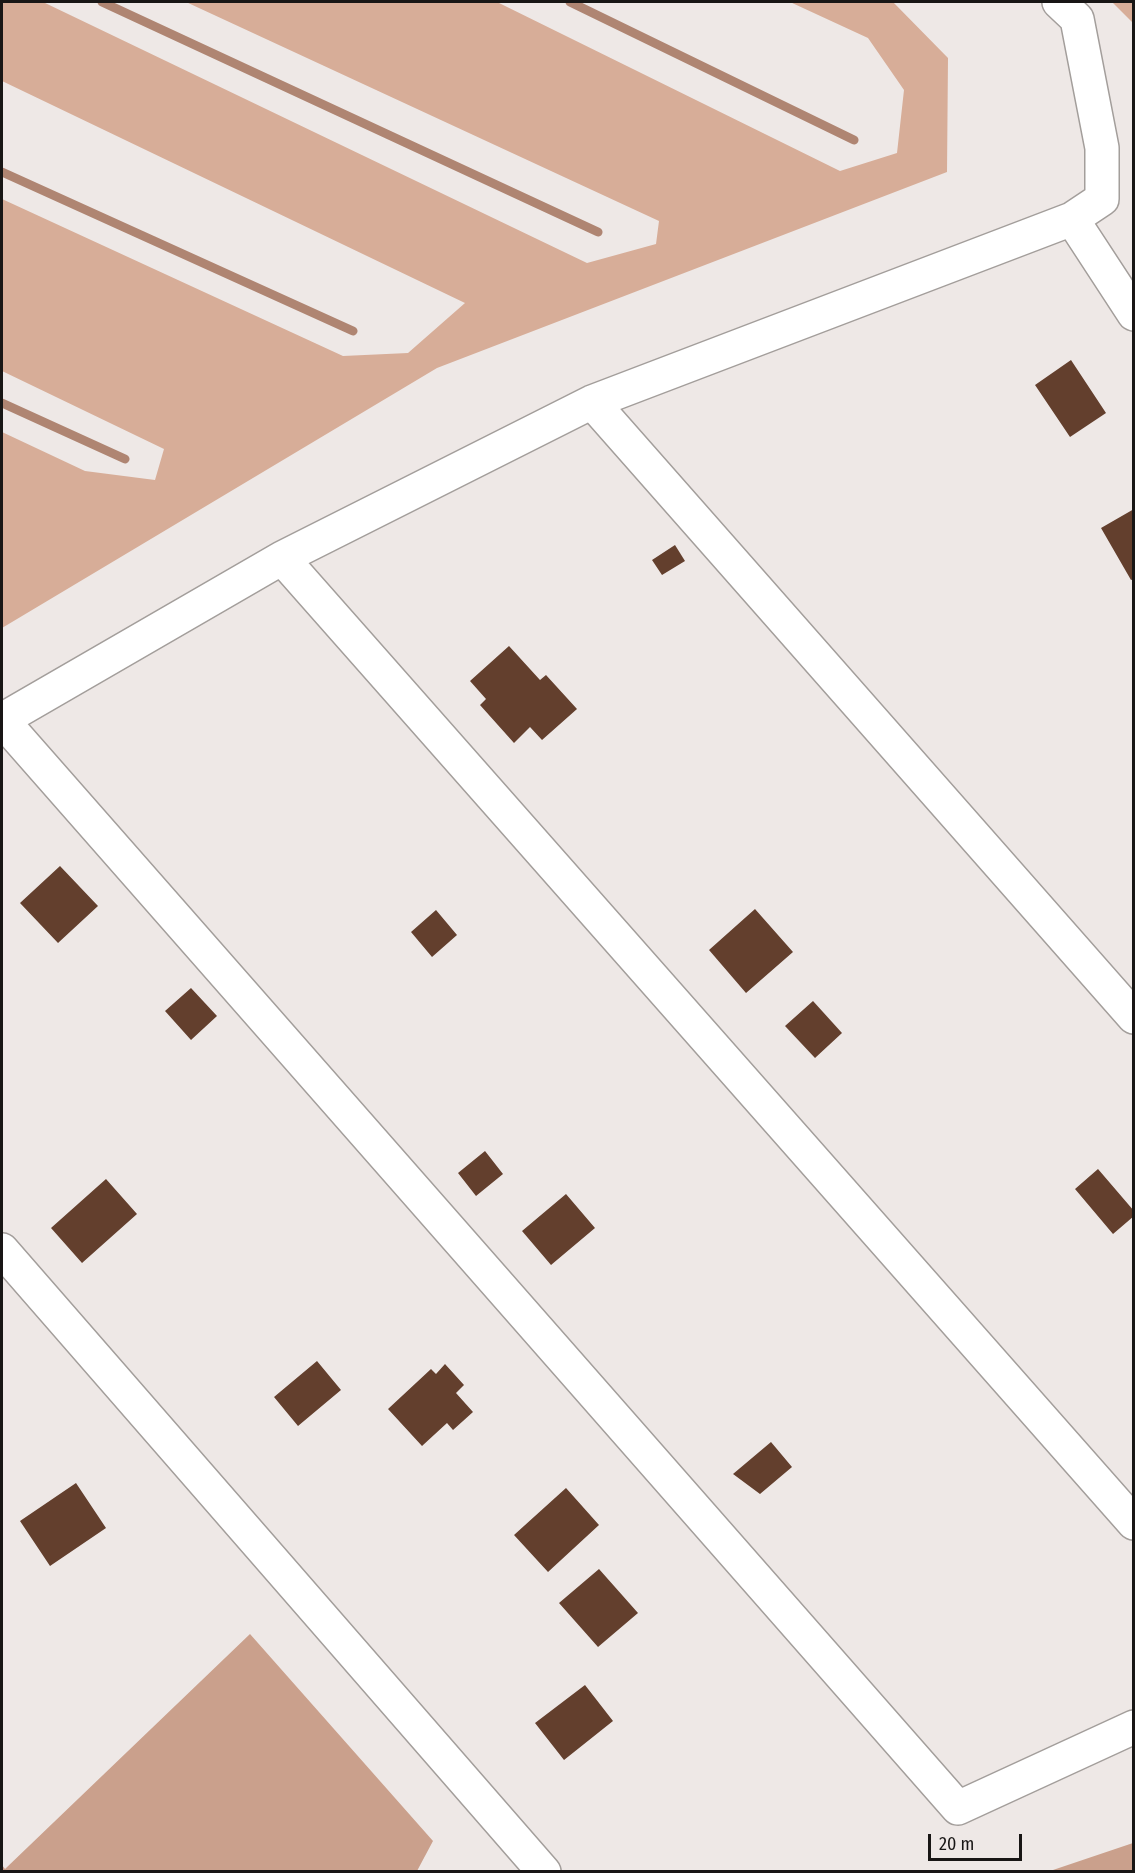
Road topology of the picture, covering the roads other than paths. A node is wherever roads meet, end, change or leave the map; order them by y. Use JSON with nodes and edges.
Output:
{"nodes":[{"id":1,"x":1059,"y":2,"type":"edge"},
{"id":2,"x":1072,"y":219,"type":"junction"},
{"id":3,"x":1134,"y":314,"type":"edge"},
{"id":4,"x":592,"y":402,"type":"junction"},
{"id":5,"x":282,"y":558,"type":"junction"},
{"id":6,"x":2,"y":720,"type":"edge"},
{"id":7,"x":1134,"y":1017,"type":"edge"},
{"id":8,"x":2,"y":1250,"type":"edge"},
{"id":9,"x":1134,"y":1523,"type":"edge"},
{"id":10,"x":1134,"y":1727,"type":"edge"},
{"id":11,"x":544,"y":1872,"type":"edge"}],
"edges":[{"from":1,"to":2,"type":"street"},
{"from":2,"to":3,"type":"street"},
{"from":2,"to":4,"type":"street"},
{"from":4,"to":5,"type":"street"},
{"from":4,"to":7,"type":"street"},
{"from":5,"to":6,"type":"street"},
{"from":5,"to":9,"type":"street"},
{"from":6,"to":10,"type":"street"},
{"from":8,"to":11,"type":"street"}]}
